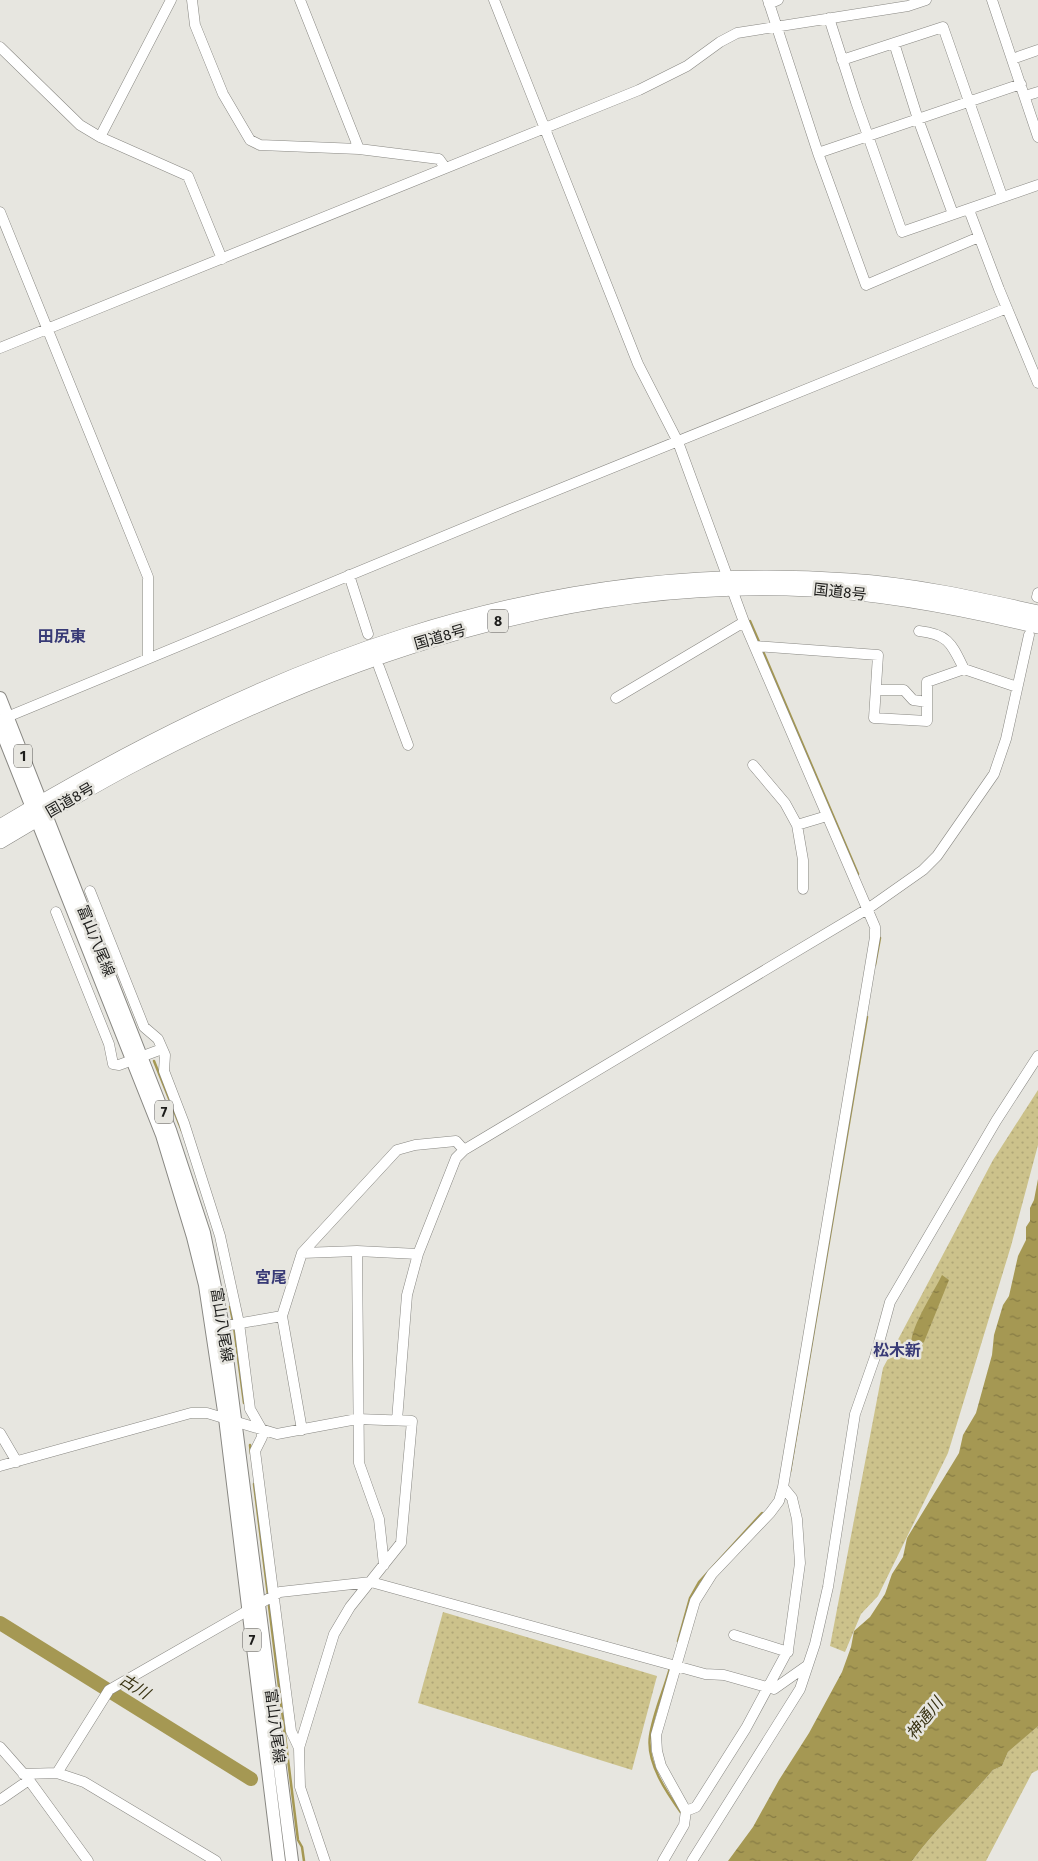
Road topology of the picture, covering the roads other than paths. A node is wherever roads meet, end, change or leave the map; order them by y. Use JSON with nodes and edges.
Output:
{"nodes":[{"id":1,"x":171,"y":0,"type":"edge"},
{"id":2,"x":192,"y":0,"type":"edge"},
{"id":3,"x":300,"y":0,"type":"edge"},
{"id":4,"x":494,"y":0,"type":"edge"},
{"id":5,"x":926,"y":0,"type":"edge"},
{"id":6,"x":992,"y":0,"type":"edge"},
{"id":7,"x":772,"y":1,"type":"edge"},
{"id":8,"x":884,"y":5,"type":"edge"},
{"id":9,"x":829,"y":18,"type":"junction"},
{"id":10,"x":776,"y":28,"type":"junction"},
{"id":11,"x":894,"y":43,"type":"junction"},
{"id":12,"x":0,"y":47,"type":"edge"},
{"id":13,"x":1038,"y":50,"type":"edge"},
{"id":14,"x":1012,"y":59,"type":"junction"},
{"id":15,"x":842,"y":60,"type":"junction"},
{"id":16,"x":1021,"y":84,"type":"junction"},
{"id":17,"x":1038,"y":92,"type":"edge"},
{"id":18,"x":1025,"y":96,"type":"junction"},
{"id":19,"x":970,"y":102,"type":"junction"},
{"id":20,"x":918,"y":119,"type":"junction"},
{"id":21,"x":544,"y":127,"type":"junction"},
{"id":22,"x":868,"y":136,"type":"junction"},
{"id":23,"x":100,"y":137,"type":"junction"},
{"id":24,"x":1038,"y":137,"type":"edge"},
{"id":25,"x":359,"y":149,"type":"junction"},
{"id":26,"x":818,"y":153,"type":"junction"},
{"id":27,"x":444,"y":166,"type":"junction"},
{"id":28,"x":1038,"y":185,"type":"edge"},
{"id":29,"x":1002,"y":196,"type":"junction"},
{"id":30,"x":969,"y":210,"type":"junction"},
{"id":31,"x":0,"y":212,"type":"edge"},
{"id":32,"x":953,"y":214,"type":"junction"},
{"id":33,"x":980,"y":237,"type":"junction"},
{"id":34,"x":222,"y":259,"type":"junction"},
{"id":35,"x":1007,"y":308,"type":"junction"},
{"id":36,"x":47,"y":329,"type":"junction"},
{"id":37,"x":0,"y":348,"type":"edge"},
{"id":38,"x":1038,"y":383,"type":"edge"},
{"id":39,"x":678,"y":442,"type":"junction"},
{"id":40,"x":349,"y":575,"type":"junction"},
{"id":41,"x":730,"y":584,"type":"junction"},
{"id":42,"x":1038,"y":601,"type":"edge"},
{"id":43,"x":744,"y":622,"type":"junction"},
{"id":44,"x":1033,"y":630,"type":"edge"},
{"id":45,"x":919,"y":631,"type":"dead end"},
{"id":46,"x":368,"y":634,"type":"dead end"},
{"id":47,"x":755,"y":646,"type":"junction"},
{"id":48,"x":148,"y":658,"type":"junction"},
{"id":49,"x":379,"y":667,"type":"dead end"},
{"id":50,"x":964,"y":669,"type":"junction"},
{"id":51,"x":1017,"y":687,"type":"junction"},
{"id":52,"x":876,"y":690,"type":"junction"},
{"id":53,"x":0,"y":698,"type":"edge"},
{"id":54,"x":616,"y":698,"type":"dead end"},
{"id":55,"x":927,"y":702,"type":"junction"},
{"id":56,"x":4,"y":718,"type":"edge"},
{"id":57,"x":0,"y":727,"type":"edge"},
{"id":58,"x":408,"y":745,"type":"dead end"},
{"id":59,"x":753,"y":765,"type":"dead end"},
{"id":60,"x":39,"y":811,"type":"junction"},
{"id":61,"x":827,"y":816,"type":"junction"},
{"id":62,"x":797,"y":825,"type":"junction"},
{"id":63,"x":0,"y":827,"type":"edge"},
{"id":64,"x":0,"y":841,"type":"edge"},
{"id":65,"x":803,"y":889,"type":"dead end"},
{"id":66,"x":90,"y":891,"type":"dead end"},
{"id":67,"x":869,"y":908,"type":"junction"},
{"id":68,"x":56,"y":912,"type":"dead end"},
{"id":69,"x":162,"y":1049,"type":"junction"},
{"id":70,"x":1038,"y":1056,"type":"edge"},
{"id":71,"x":137,"y":1058,"type":"junction"},
{"id":72,"x":464,"y":1150,"type":"junction"},
{"id":73,"x":357,"y":1252,"type":"junction"},
{"id":74,"x":302,"y":1253,"type":"junction"},
{"id":75,"x":418,"y":1254,"type":"junction"},
{"id":76,"x":282,"y":1316,"type":"junction"},
{"id":77,"x":239,"y":1323,"type":"junction"},
{"id":78,"x":217,"y":1327,"type":"junction"},
{"id":79,"x":357,"y":1419,"type":"junction"},
{"id":80,"x":397,"y":1420,"type":"junction"},
{"id":81,"x":231,"y":1421,"type":"junction"},
{"id":82,"x":262,"y":1430,"type":"junction"},
{"id":83,"x":302,"y":1430,"type":"junction"},
{"id":84,"x":0,"y":1433,"type":"edge"},
{"id":85,"x":16,"y":1462,"type":"junction"},
{"id":86,"x":0,"y":1466,"type":"edge"},
{"id":87,"x":783,"y":1487,"type":"junction"},
{"id":88,"x":384,"y":1565,"type":"junction"},
{"id":89,"x":371,"y":1582,"type":"junction"},
{"id":90,"x":274,"y":1596,"type":"junction"},
{"id":91,"x":254,"y":1606,"type":"junction"},
{"id":92,"x":734,"y":1635,"type":"dead end"},
{"id":93,"x":788,"y":1652,"type":"junction"},
{"id":94,"x":676,"y":1665,"type":"junction"},
{"id":95,"x":808,"y":1665,"type":"junction"},
{"id":96,"x":769,"y":1688,"type":"junction"},
{"id":97,"x":0,"y":1747,"type":"edge"},
{"id":98,"x":298,"y":1748,"type":"junction"},
{"id":99,"x":58,"y":1773,"type":"junction"},
{"id":100,"x":26,"y":1777,"type":"junction"},
{"id":101,"x":0,"y":1800,"type":"edge"},
{"id":102,"x":686,"y":1811,"type":"junction"},
{"id":103,"x":88,"y":1861,"type":"edge"},
{"id":104,"x":216,"y":1861,"type":"edge"},
{"id":105,"x":279,"y":1861,"type":"edge"},
{"id":106,"x":292,"y":1861,"type":"edge"},
{"id":107,"x":324,"y":1861,"type":"edge"},
{"id":108,"x":663,"y":1861,"type":"edge"},
{"id":109,"x":692,"y":1861,"type":"edge"}],
"edges":[{"from":1,"to":23,"type":"street"},
{"from":2,"to":25,"type":"street"},
{"from":3,"to":25,"type":"street"},
{"from":4,"to":21,"type":"street"},
{"from":5,"to":8,"type":"street"},
{"from":6,"to":14,"type":"street"},
{"from":7,"to":10,"type":"street"},
{"from":8,"to":9,"type":"street"},
{"from":9,"to":10,"type":"street"},
{"from":9,"to":15,"type":"street"},
{"from":10,"to":21,"type":"street"},
{"from":10,"to":26,"type":"street"},
{"from":11,"to":15,"type":"street"},
{"from":11,"to":19,"type":"street"},
{"from":11,"to":20,"type":"street"},
{"from":12,"to":23,"type":"street"},
{"from":13,"to":14,"type":"street"},
{"from":14,"to":16,"type":"street"},
{"from":15,"to":22,"type":"street"},
{"from":16,"to":18,"type":"street"},
{"from":16,"to":19,"type":"street"},
{"from":17,"to":18,"type":"street"},
{"from":18,"to":24,"type":"street"},
{"from":19,"to":20,"type":"street"},
{"from":19,"to":29,"type":"street"},
{"from":20,"to":22,"type":"street"},
{"from":20,"to":32,"type":"street"},
{"from":21,"to":27,"type":"street"},
{"from":21,"to":39,"type":"street"},
{"from":22,"to":26,"type":"street"},
{"from":22,"to":32,"type":"street"},
{"from":23,"to":34,"type":"street"},
{"from":25,"to":27,"type":"street"},
{"from":26,"to":33,"type":"street"},
{"from":27,"to":34,"type":"street"},
{"from":28,"to":29,"type":"street"},
{"from":29,"to":30,"type":"street"},
{"from":30,"to":32,"type":"street"},
{"from":30,"to":33,"type":"street"},
{"from":31,"to":36,"type":"street"},
{"from":33,"to":35,"type":"street"},
{"from":34,"to":36,"type":"street"},
{"from":35,"to":38,"type":"street"},
{"from":35,"to":39,"type":"street"},
{"from":36,"to":37,"type":"street"},
{"from":36,"to":48,"type":"street"},
{"from":39,"to":40,"type":"street"},
{"from":39,"to":41,"type":"street"},
{"from":40,"to":46,"type":"street"},
{"from":40,"to":48,"type":"street"},
{"from":41,"to":42,"type":"highway","name":"国道8号","number":"8"},
{"from":41,"to":43,"type":"street"},
{"from":41,"to":44,"type":"highway","name":"国道8号","number":"8"},
{"from":41,"to":60,"type":"highway","name":"国道8号","number":"8"},
{"from":43,"to":47,"type":"street"},
{"from":43,"to":54,"type":"street"},
{"from":44,"to":51,"type":"street"},
{"from":45,"to":50,"type":"street"},
{"from":47,"to":52,"type":"street"},
{"from":47,"to":61,"type":"street"},
{"from":48,"to":56,"type":"street"},
{"from":49,"to":58,"type":"street"},
{"from":50,"to":51,"type":"street"},
{"from":50,"to":55,"type":"street"},
{"from":51,"to":67,"type":"street"},
{"from":52,"to":55,"type":"street"},
{"from":52,"to":55,"type":"street"},
{"from":53,"to":56,"type":"main road","number":"1"},
{"from":56,"to":60,"type":"main road","number":"1"},
{"from":57,"to":60,"type":"main road","number":"1"},
{"from":59,"to":62,"type":"street"},
{"from":60,"to":63,"type":"highway","name":"国道8号","number":"8"},
{"from":60,"to":64,"type":"highway","name":"国道8号","number":"8"},
{"from":60,"to":71,"type":"main road","name":"富山八尾線","number":"7"},
{"from":61,"to":62,"type":"street"},
{"from":61,"to":67,"type":"street"},
{"from":62,"to":65,"type":"street"},
{"from":66,"to":69,"type":"street"},
{"from":67,"to":72,"type":"street"},
{"from":67,"to":87,"type":"street"},
{"from":68,"to":71,"type":"street"},
{"from":69,"to":71,"type":"street"},
{"from":69,"to":77,"type":"street"},
{"from":70,"to":95,"type":"street"},
{"from":71,"to":78,"type":"main road","name":"富山八尾線","number":"7"},
{"from":72,"to":74,"type":"street"},
{"from":72,"to":75,"type":"street"},
{"from":73,"to":74,"type":"street"},
{"from":73,"to":75,"type":"street"},
{"from":73,"to":79,"type":"street"},
{"from":74,"to":76,"type":"street"},
{"from":75,"to":80,"type":"street"},
{"from":76,"to":77,"type":"street"},
{"from":76,"to":83,"type":"street"},
{"from":77,"to":78,"type":"street"},
{"from":77,"to":82,"type":"street"},
{"from":78,"to":81,"type":"main road","name":"富山八尾線","number":"7"},
{"from":79,"to":80,"type":"street"},
{"from":79,"to":83,"type":"street"},
{"from":79,"to":88,"type":"street"},
{"from":80,"to":88,"type":"street"},
{"from":81,"to":82,"type":"street"},
{"from":81,"to":85,"type":"street"},
{"from":81,"to":91,"type":"main road","name":"富山八尾線","number":"7"},
{"from":82,"to":83,"type":"street"},
{"from":82,"to":90,"type":"street"},
{"from":84,"to":85,"type":"street"},
{"from":85,"to":86,"type":"street"},
{"from":87,"to":93,"type":"street"},
{"from":87,"to":94,"type":"street"},
{"from":88,"to":89,"type":"street"},
{"from":89,"to":90,"type":"street"},
{"from":89,"to":94,"type":"street"},
{"from":89,"to":98,"type":"street"},
{"from":90,"to":91,"type":"street"},
{"from":90,"to":98,"type":"street"},
{"from":91,"to":99,"type":"street"},
{"from":91,"to":105,"type":"main road","name":"富山八尾線","number":"7"},
{"from":91,"to":106,"type":"main road","name":"富山八尾線","number":"7"},
{"from":92,"to":93,"type":"street"},
{"from":93,"to":96,"type":"street"},
{"from":94,"to":96,"type":"street"},
{"from":94,"to":102,"type":"street"},
{"from":95,"to":96,"type":"street"},
{"from":95,"to":109,"type":"street"},
{"from":96,"to":102,"type":"street"},
{"from":97,"to":100,"type":"street"},
{"from":98,"to":107,"type":"street"},
{"from":99,"to":100,"type":"street"},
{"from":99,"to":104,"type":"street"},
{"from":100,"to":101,"type":"street"},
{"from":100,"to":103,"type":"street"},
{"from":102,"to":108,"type":"street"}]}
